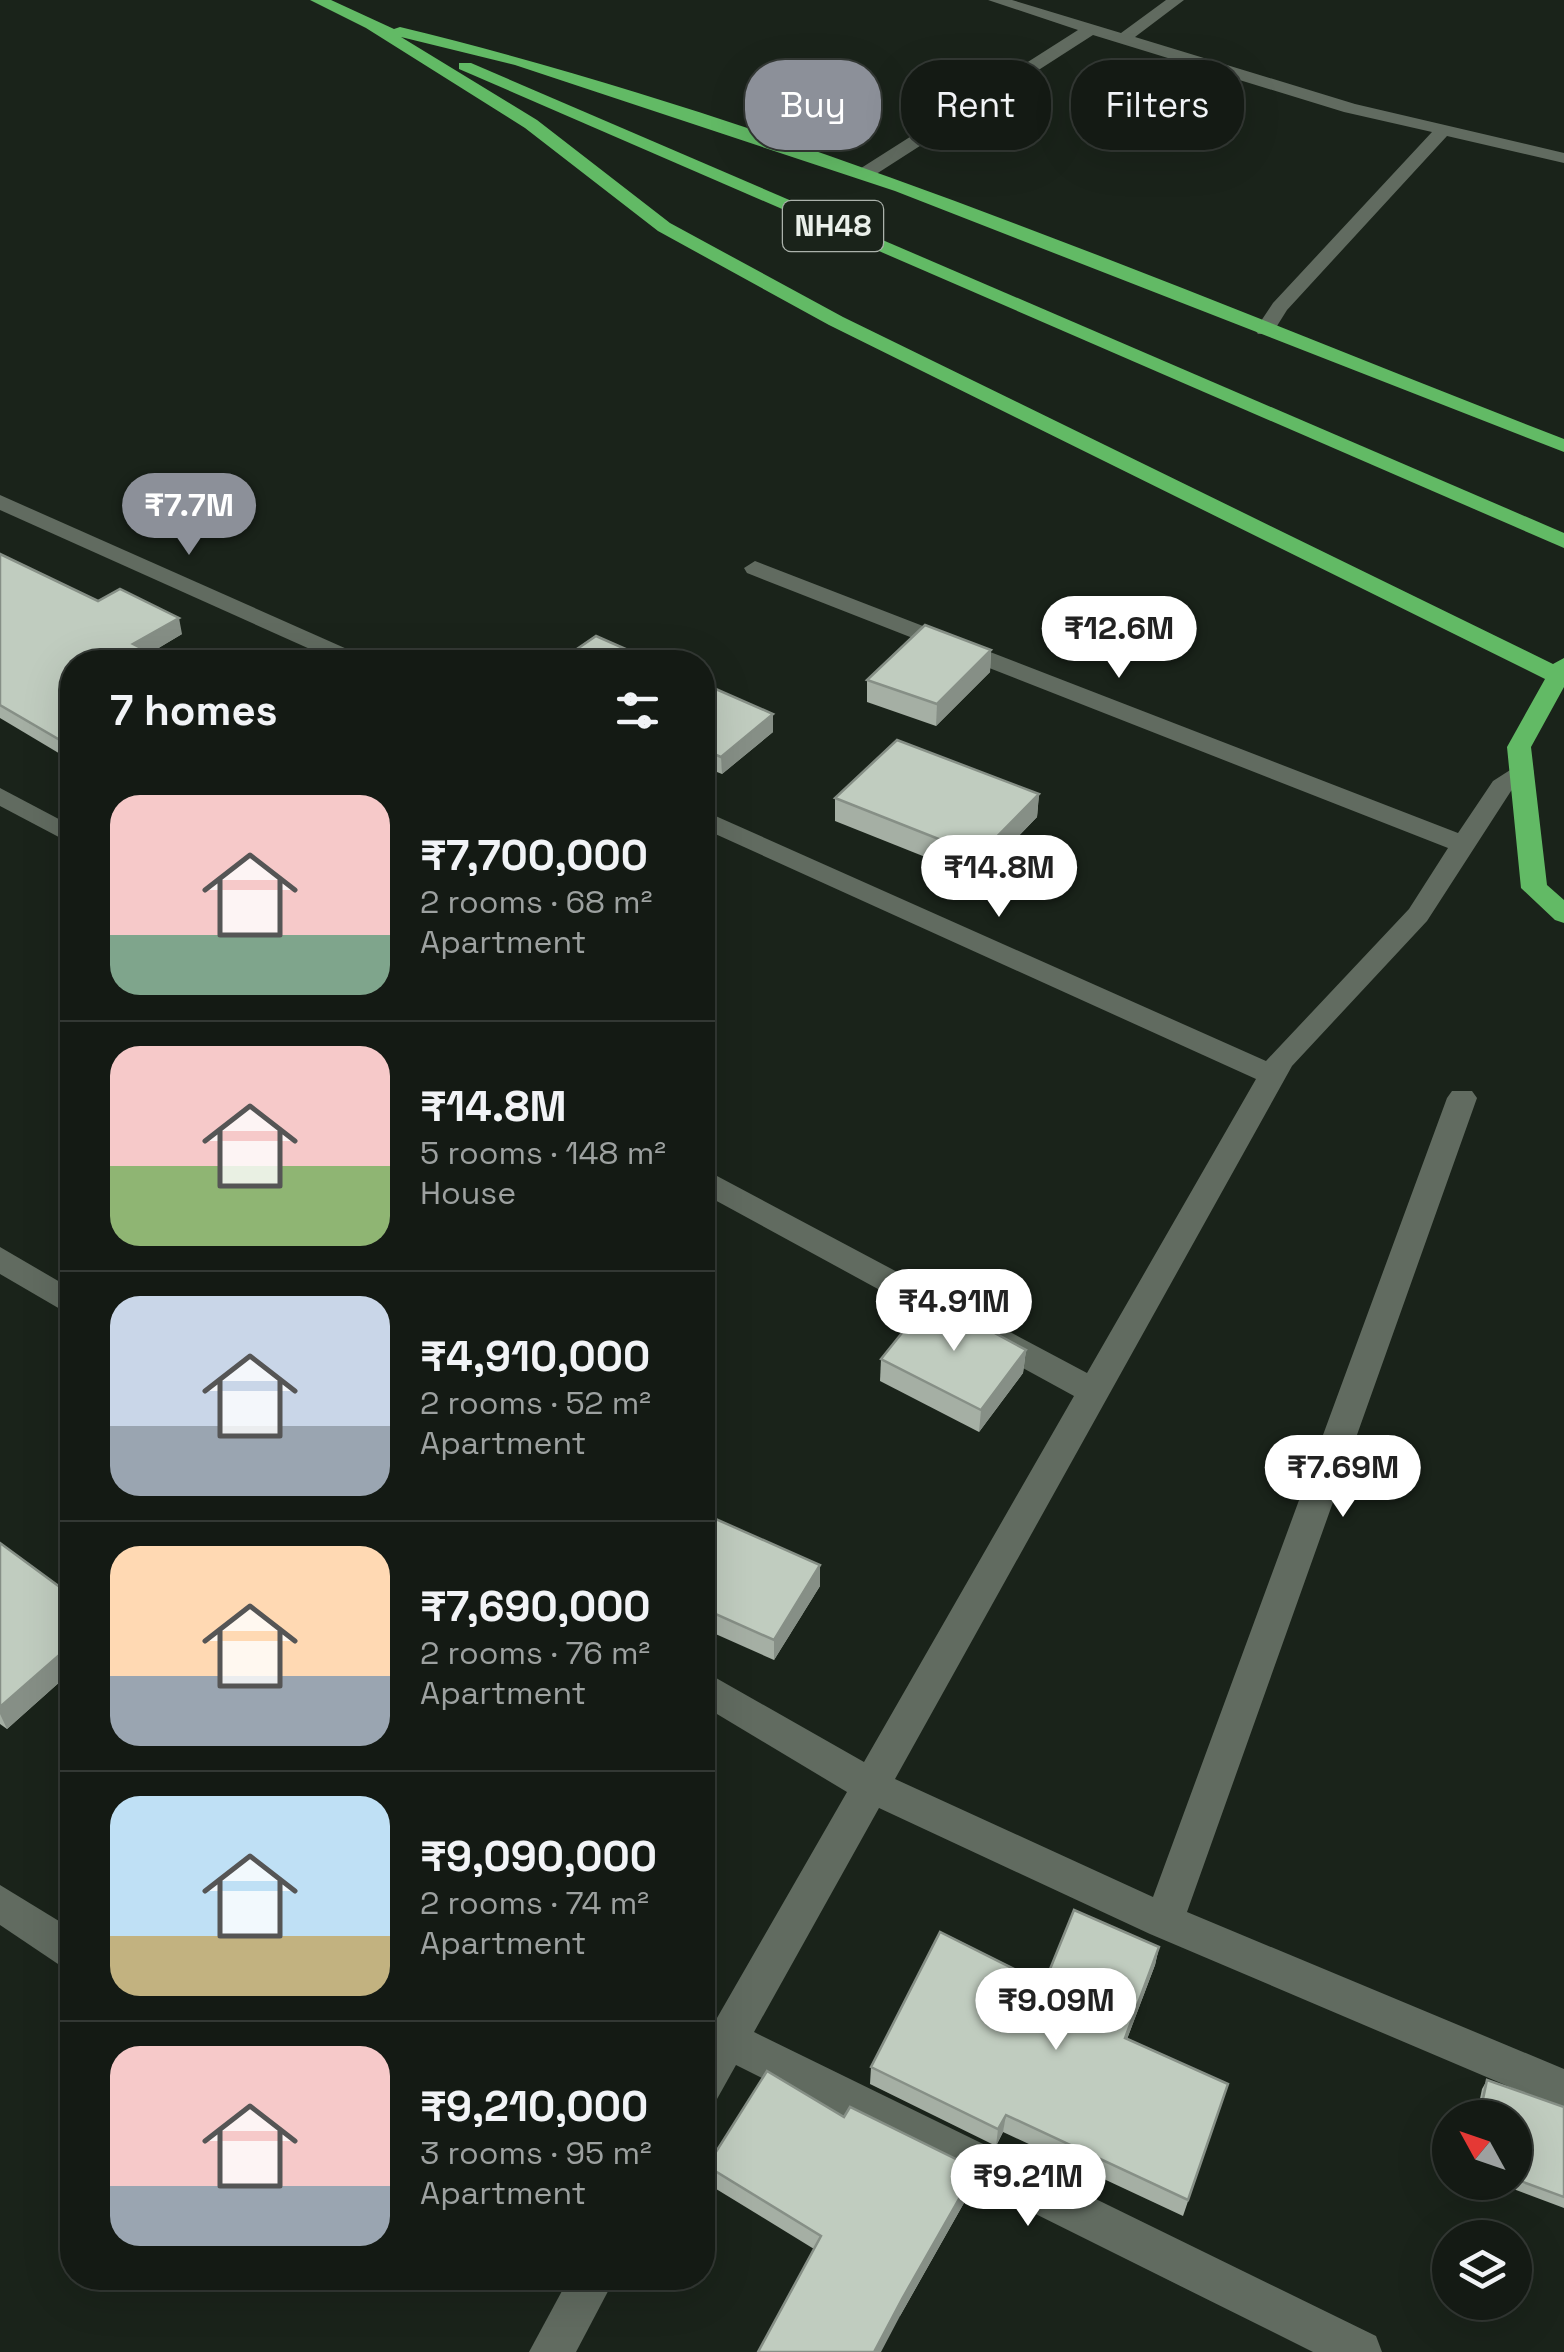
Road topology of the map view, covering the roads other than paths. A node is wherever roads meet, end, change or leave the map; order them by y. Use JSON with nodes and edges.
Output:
{"nodes":[{"id":1,"x":318,"y":0,"type":"edge"},
{"id":2,"x":996,"y":0,"type":"edge"},
{"id":3,"x":1176,"y":0,"type":"edge"},
{"id":4,"x":372,"y":26,"type":"junction"},
{"id":5,"x":1092,"y":29,"type":"junction"},
{"id":6,"x":1123,"y":39,"type":"junction"},
{"id":7,"x":1443,"y":130,"type":"junction"},
{"id":8,"x":1564,"y":158,"type":"edge"},
{"id":9,"x":864,"y":174,"type":"junction"},
{"id":10,"x":1265,"y":330,"type":"junction"},
{"id":11,"x":1564,"y":446,"type":"edge"},
{"id":12,"x":0,"y":502,"type":"edge"},
{"id":13,"x":1564,"y":541,"type":"edge"},
{"id":14,"x":754,"y":568,"type":"dead end"},
{"id":15,"x":330,"y":650,"type":"edge"},
{"id":16,"x":1562,"y":673,"type":"edge"},
{"id":17,"x":1521,"y":771,"type":"junction"},
{"id":18,"x":0,"y":796,"type":"edge"},
{"id":19,"x":715,"y":824,"type":"edge"},
{"id":20,"x":60,"y":829,"type":"edge"},
{"id":21,"x":1464,"y":844,"type":"junction"},
{"id":22,"x":1564,"y":914,"type":"edge"},
{"id":23,"x":1272,"y":1075,"type":"junction"},
{"id":24,"x":1462,"y":1098,"type":"dead end"},
{"id":25,"x":715,"y":1186,"type":"edge"},
{"id":26,"x":0,"y":1259,"type":"edge"},
{"id":27,"x":60,"y":1296,"type":"edge"},
{"id":28,"x":1093,"y":1392,"type":"junction"},
{"id":29,"x":715,"y":1694,"type":"edge"},
{"id":30,"x":871,"y":1786,"type":"junction"},
{"id":31,"x":0,"y":1903,"type":"edge"},
{"id":32,"x":1164,"y":1921,"type":"junction"},
{"id":33,"x":60,"y":1944,"type":"edge"},
{"id":34,"x":728,"y":2040,"type":"junction"},
{"id":35,"x":715,"y":2062,"type":"edge"},
{"id":36,"x":1564,"y":2090,"type":"edge"},
{"id":37,"x":576,"y":2290,"type":"edge"},
{"id":38,"x":551,"y":2352,"type":"edge"},
{"id":39,"x":1360,"y":2352,"type":"edge"}],
"edges":[{"from":1,"to":4,"type":"highway","number":"NH48"},
{"from":2,"to":5,"type":"street"},
{"from":3,"to":6,"type":"street"},
{"from":4,"to":9,"type":"highway"},
{"from":4,"to":13,"type":"highway","number":"NH48"},
{"from":4,"to":16,"type":"highway"},
{"from":5,"to":6,"type":"street"},
{"from":5,"to":9,"type":"street"},
{"from":6,"to":7,"type":"street"},
{"from":7,"to":8,"type":"street"},
{"from":7,"to":10,"type":"street"},
{"from":9,"to":10,"type":"highway"},
{"from":10,"to":11,"type":"highway"},
{"from":12,"to":15,"type":"street"},
{"from":14,"to":21,"type":"street"},
{"from":16,"to":17,"type":"highway"},
{"from":17,"to":21,"type":"street"},
{"from":17,"to":22,"type":"highway"},
{"from":18,"to":20,"type":"street"},
{"from":19,"to":23,"type":"street"},
{"from":21,"to":23,"type":"street"},
{"from":23,"to":28,"type":"street"},
{"from":24,"to":32,"type":"street"},
{"from":25,"to":28,"type":"street"},
{"from":26,"to":27,"type":"street"},
{"from":28,"to":30,"type":"street"},
{"from":29,"to":30,"type":"street"},
{"from":30,"to":32,"type":"street"},
{"from":30,"to":34,"type":"street"},
{"from":31,"to":33,"type":"street"},
{"from":32,"to":36,"type":"street"},
{"from":34,"to":35,"type":"street"},
{"from":34,"to":39,"type":"street"},
{"from":37,"to":38,"type":"street"}]}
